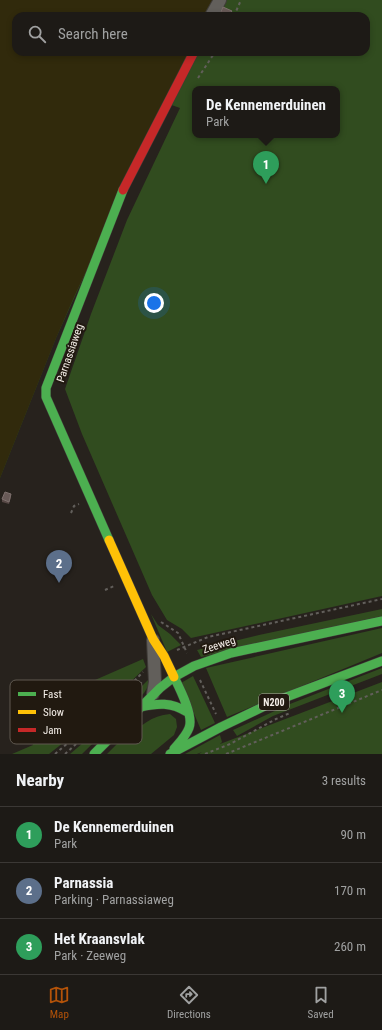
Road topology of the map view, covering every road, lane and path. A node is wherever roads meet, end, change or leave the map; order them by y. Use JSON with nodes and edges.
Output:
{"nodes":[{"id":1,"x":220,"y":0,"type":"edge"},
{"id":2,"x":225,"y":0,"type":"edge"},
{"id":3,"x":241,"y":0,"type":"edge"},
{"id":4,"x":213,"y":12,"type":"edge"},
{"id":5,"x":218,"y":12,"type":"edge"},
{"id":6,"x":236,"y":12,"type":"edge"},
{"id":7,"x":192,"y":56,"type":"edge"},
{"id":8,"x":212,"y":56,"type":"edge"},
{"id":9,"x":194,"y":83,"type":"dead end"},
{"id":10,"x":84,"y":502,"type":"dead end"},
{"id":11,"x":71,"y":513,"type":"dead end"},
{"id":12,"x":116,"y":586,"type":"dead end"},
{"id":13,"x":105,"y":590,"type":"dead end"},
{"id":14,"x":159,"y":620,"type":"dead end"},
{"id":15,"x":382,"y":621,"type":"edge"},
{"id":16,"x":153,"y":639,"type":"junction"},
{"id":17,"x":187,"y":652,"type":"junction"},
{"id":18,"x":382,"y":661,"type":"edge"},
{"id":19,"x":167,"y":662,"type":"junction"},
{"id":20,"x":194,"y":666,"type":"junction"},
{"id":21,"x":155,"y":670,"type":"junction"},
{"id":22,"x":174,"y":677,"type":"junction"},
{"id":23,"x":142,"y":683,"type":"edge"},
{"id":24,"x":382,"y":690,"type":"edge"},
{"id":25,"x":153,"y":694,"type":"junction"},
{"id":26,"x":142,"y":705,"type":"edge"},
{"id":27,"x":142,"y":707,"type":"edge"},
{"id":28,"x":294,"y":711,"type":"dead end"},
{"id":29,"x":187,"y":712,"type":"junction"},
{"id":30,"x":221,"y":727,"type":"junction"},
{"id":31,"x":76,"y":744,"type":"edge"},
{"id":32,"x":104,"y":744,"type":"edge"},
{"id":33,"x":230,"y":744,"type":"junction"},
{"id":34,"x":65,"y":754,"type":"edge"},
{"id":35,"x":94,"y":754,"type":"edge"},
{"id":36,"x":170,"y":754,"type":"edge"},
{"id":37,"x":205,"y":754,"type":"edge"},
{"id":38,"x":226,"y":754,"type":"edge"}],
"edges":[{"from":1,"to":4,"type":"street"},
{"from":2,"to":5,"type":"street"},
{"from":3,"to":6,"type":"path"},
{"from":7,"to":16,"type":"main road","name":"Parnassiaweg"},
{"from":8,"to":9,"type":"path"},
{"from":10,"to":11,"type":"path"},
{"from":12,"to":13,"type":"path"},
{"from":14,"to":17,"type":"path"},
{"from":15,"to":20,"type":"main road","name":"Zeeweg"},
{"from":16,"to":19,"type":"main road","name":"Parnassiaweg"},
{"from":16,"to":21,"type":"street","name":"Parnassiaweg"},
{"from":17,"to":19,"type":"path","name":"Zeeweg"},
{"from":17,"to":20,"type":"path"},
{"from":18,"to":30,"type":"main road","number":"N200"},
{"from":19,"to":22,"type":"main road","name":"Parnassiaweg"},
{"from":20,"to":22,"type":"main road","name":"Zeeweg"},
{"from":20,"to":30,"type":"path"},
{"from":21,"to":23,"type":"path"},
{"from":21,"to":25,"type":"street","name":"Parnassiaweg"},
{"from":22,"to":25,"type":"main road","name":"Zeeweg"},
{"from":22,"to":29,"type":"main road","number":"N200"},
{"from":24,"to":38,"type":"path"},
{"from":25,"to":26,"type":"main road","name":"Zeeweg"},
{"from":27,"to":29,"type":"main road"},
{"from":28,"to":33,"type":"path"},
{"from":29,"to":36,"type":"main road","number":"N200"},
{"from":30,"to":33,"type":"path"},
{"from":30,"to":36,"type":"main road","number":"N200"},
{"from":31,"to":34,"type":"path"},
{"from":32,"to":35,"type":"main road","name":"Zeeweg"},
{"from":33,"to":37,"type":"path"}]}
